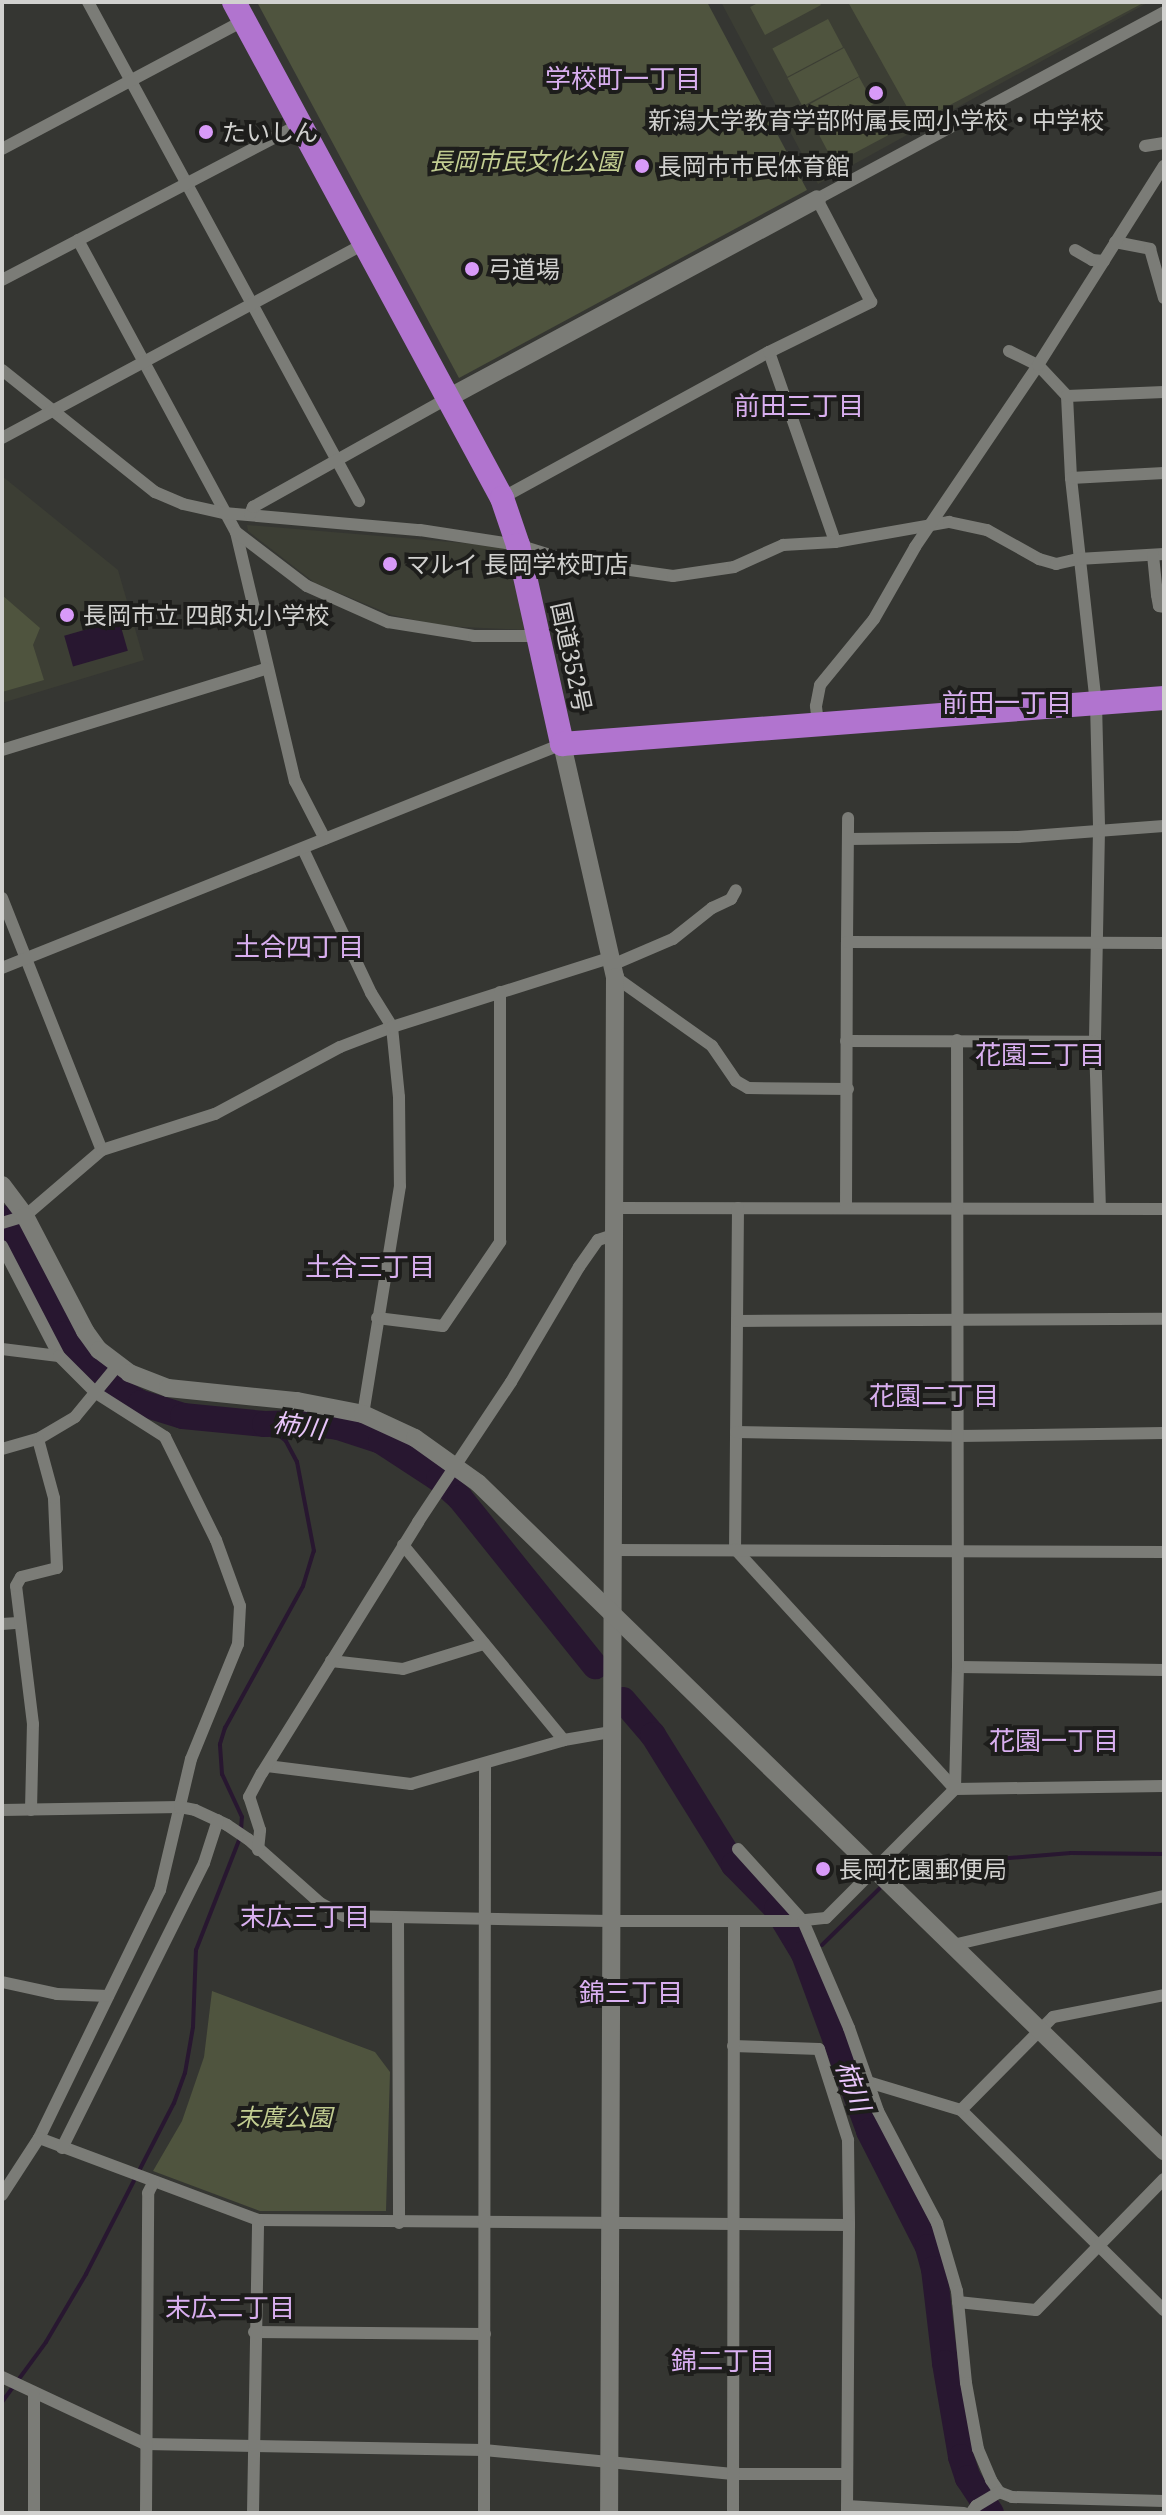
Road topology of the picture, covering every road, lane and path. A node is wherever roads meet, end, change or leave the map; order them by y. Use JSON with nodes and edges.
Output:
{"nodes":[{"id":1,"x":88,"y":2,"type":"edge"},
{"id":2,"x":239,"y":11,"type":"edge"},
{"id":3,"x":1164,"y":12,"type":"edge"},
{"id":4,"x":129,"y":81,"type":"junction"},
{"id":5,"x":300,"y":124,"type":"junction"},
{"id":6,"x":1164,"y":143,"type":"edge"},
{"id":7,"x":1145,"y":146,"type":"dead end"},
{"id":8,"x":2,"y":149,"type":"edge"},
{"id":9,"x":1164,"y":166,"type":"edge"},
{"id":10,"x":185,"y":182,"type":"junction"},
{"id":11,"x":817,"y":199,"type":"junction"},
{"id":12,"x":78,"y":240,"type":"junction"},
{"id":13,"x":1115,"y":242,"type":"junction"},
{"id":14,"x":365,"y":243,"type":"junction"},
{"id":15,"x":1164,"y":246,"type":"edge"},
{"id":16,"x":1150,"y":249,"type":"junction"},
{"id":17,"x":1075,"y":250,"type":"dead end"},
{"id":18,"x":1104,"y":261,"type":"junction"},
{"id":19,"x":2,"y":280,"type":"edge"},
{"id":20,"x":1164,"y":298,"type":"edge"},
{"id":21,"x":251,"y":303,"type":"junction"},
{"id":22,"x":1009,"y":351,"type":"dead end"},
{"id":23,"x":769,"y":352,"type":"junction"},
{"id":24,"x":144,"y":361,"type":"junction"},
{"id":25,"x":1038,"y":365,"type":"junction"},
{"id":26,"x":2,"y":370,"type":"edge"},
{"id":27,"x":1164,"y":392,"type":"edge"},
{"id":28,"x":1067,"y":396,"type":"junction"},
{"id":29,"x":448,"y":398,"type":"junction"},
{"id":30,"x":55,"y":410,"type":"junction"},
{"id":31,"x":2,"y":438,"type":"edge"},
{"id":32,"x":335,"y":459,"type":"junction"},
{"id":33,"x":1164,"y":473,"type":"edge"},
{"id":34,"x":1071,"y":478,"type":"junction"},
{"id":35,"x":502,"y":498,"type":"junction"},
{"id":36,"x":359,"y":501,"type":"dead end"},
{"id":37,"x":224,"y":513,"type":"junction"},
{"id":38,"x":250,"y":514,"type":"junction"},
{"id":39,"x":931,"y":524,"type":"junction"},
{"id":40,"x":236,"y":532,"type":"junction"},
{"id":41,"x":835,"y":542,"type":"junction"},
{"id":42,"x":518,"y":545,"type":"junction"},
{"id":43,"x":1159,"y":555,"type":"edge"},
{"id":44,"x":1078,"y":559,"type":"junction"},
{"id":45,"x":1164,"y":607,"type":"edge"},
{"id":46,"x":538,"y":636,"type":"junction"},
{"id":47,"x":266,"y":669,"type":"junction"},
{"id":48,"x":1164,"y":698,"type":"edge"},
{"id":49,"x":1096,"y":703,"type":"junction"},
{"id":50,"x":818,"y":723,"type":"junction"},
{"id":51,"x":562,"y":744,"type":"junction"},
{"id":52,"x":2,"y":750,"type":"edge"},
{"id":53,"x":848,"y":818,"type":"dead end"},
{"id":54,"x":1164,"y":826,"type":"edge"},
{"id":55,"x":1099,"y":830,"type":"junction"},
{"id":56,"x":325,"y":839,"type":"junction"},
{"id":57,"x":849,"y":839,"type":"junction"},
{"id":58,"x":303,"y":849,"type":"junction"},
{"id":59,"x":736,"y":890,"type":"dead end"},
{"id":60,"x":2,"y":898,"type":"edge"},
{"id":61,"x":847,"y":942,"type":"junction"},
{"id":62,"x":1095,"y":942,"type":"junction"},
{"id":63,"x":1164,"y":943,"type":"edge"},
{"id":64,"x":25,"y":958,"type":"junction"},
{"id":65,"x":612,"y":967,"type":"junction"},
{"id":66,"x":2,"y":968,"type":"edge"},
{"id":67,"x":500,"y":992,"type":"junction"},
{"id":68,"x":392,"y":1027,"type":"junction"},
{"id":69,"x":957,"y":1040,"type":"junction"},
{"id":70,"x":846,"y":1041,"type":"junction"},
{"id":71,"x":1095,"y":1042,"type":"junction"},
{"id":72,"x":848,"y":1089,"type":"junction"},
{"id":73,"x":102,"y":1150,"type":"junction"},
{"id":74,"x":2,"y":1185,"type":"edge"},
{"id":75,"x":1100,"y":1207,"type":"junction"},
{"id":76,"x":614,"y":1208,"type":"junction"},
{"id":77,"x":738,"y":1208,"type":"junction"},
{"id":78,"x":846,"y":1208,"type":"junction"},
{"id":79,"x":957,"y":1209,"type":"junction"},
{"id":80,"x":1164,"y":1209,"type":"edge"},
{"id":81,"x":25,"y":1216,"type":"junction"},
{"id":82,"x":2,"y":1223,"type":"edge"},
{"id":83,"x":613,"y":1235,"type":"junction"},
{"id":84,"x":2,"y":1246,"type":"edge"},
{"id":85,"x":377,"y":1318,"type":"junction"},
{"id":86,"x":1164,"y":1319,"type":"edge"},
{"id":87,"x":738,"y":1321,"type":"junction"},
{"id":88,"x":957,"y":1323,"type":"junction"},
{"id":89,"x":2,"y":1349,"type":"edge"},
{"id":90,"x":59,"y":1356,"type":"junction"},
{"id":91,"x":114,"y":1369,"type":"junction"},
{"id":92,"x":97,"y":1391,"type":"junction"},
{"id":93,"x":363,"y":1414,"type":"junction"},
{"id":94,"x":736,"y":1432,"type":"junction"},
{"id":95,"x":1164,"y":1433,"type":"edge"},
{"id":96,"x":958,"y":1436,"type":"junction"},
{"id":97,"x":38,"y":1439,"type":"junction"},
{"id":98,"x":2,"y":1449,"type":"edge"},
{"id":99,"x":453,"y":1471,"type":"junction"},
{"id":100,"x":403,"y":1545,"type":"junction"},
{"id":101,"x":735,"y":1549,"type":"junction"},
{"id":102,"x":613,"y":1550,"type":"junction"},
{"id":103,"x":957,"y":1550,"type":"junction"},
{"id":104,"x":1164,"y":1552,"type":"edge"},
{"id":105,"x":611,"y":1611,"type":"junction"},
{"id":106,"x":18,"y":1623,"type":"junction"},
{"id":107,"x":2,"y":1624,"type":"edge"},
{"id":108,"x":484,"y":1644,"type":"junction"},
{"id":109,"x":331,"y":1661,"type":"junction"},
{"id":110,"x":958,"y":1667,"type":"junction"},
{"id":111,"x":1164,"y":1670,"type":"edge"},
{"id":112,"x":611,"y":1732,"type":"junction"},
{"id":113,"x":564,"y":1740,"type":"junction"},
{"id":114,"x":485,"y":1764,"type":"junction"},
{"id":115,"x":267,"y":1766,"type":"junction"},
{"id":116,"x":1164,"y":1786,"type":"edge"},
{"id":117,"x":955,"y":1789,"type":"junction"},
{"id":118,"x":180,"y":1807,"type":"junction"},
{"id":119,"x":2,"y":1810,"type":"edge"},
{"id":120,"x":31,"y":1810,"type":"junction"},
{"id":121,"x":223,"y":1822,"type":"junction"},
{"id":122,"x":738,"y":1849,"type":"dead end"},
{"id":123,"x":258,"y":1850,"type":"junction"},
{"id":124,"x":875,"y":1870,"type":"junction"},
{"id":125,"x":1164,"y":1896,"type":"edge"},
{"id":126,"x":487,"y":1917,"type":"junction"},
{"id":127,"x":398,"y":1918,"type":"junction"},
{"id":128,"x":610,"y":1921,"type":"junction"},
{"id":129,"x":734,"y":1921,"type":"junction"},
{"id":130,"x":800,"y":1921,"type":"junction"},
{"id":131,"x":953,"y":1945,"type":"junction"},
{"id":132,"x":2,"y":1982,"type":"edge"},
{"id":133,"x":1164,"y":1995,"type":"edge"},
{"id":134,"x":108,"y":1996,"type":"junction"},
{"id":135,"x":1040,"y":2030,"type":"junction"},
{"id":136,"x":733,"y":2046,"type":"junction"},
{"id":137,"x":868,"y":2082,"type":"junction"},
{"id":138,"x":961,"y":2110,"type":"junction"},
{"id":139,"x":39,"y":2138,"type":"junction"},
{"id":140,"x":62,"y":2148,"type":"junction"},
{"id":141,"x":1164,"y":2151,"type":"edge"},
{"id":142,"x":1164,"y":2179,"type":"edge"},
{"id":143,"x":151,"y":2180,"type":"junction"},
{"id":144,"x":2,"y":2195,"type":"edge"},
{"id":145,"x":258,"y":2220,"type":"junction"},
{"id":146,"x":733,"y":2222,"type":"junction"},
{"id":147,"x":399,"y":2223,"type":"junction"},
{"id":148,"x":485,"y":2223,"type":"junction"},
{"id":149,"x":609,"y":2225,"type":"junction"},
{"id":150,"x":849,"y":2225,"type":"junction"},
{"id":151,"x":1101,"y":2246,"type":"junction"},
{"id":152,"x":958,"y":2302,"type":"junction"},
{"id":153,"x":1164,"y":2310,"type":"edge"},
{"id":154,"x":254,"y":2332,"type":"junction"},
{"id":155,"x":485,"y":2334,"type":"junction"},
{"id":156,"x":5,"y":2379,"type":"edge"},
{"id":157,"x":29,"y":2393,"type":"junction"},
{"id":158,"x":145,"y":2444,"type":"junction"},
{"id":159,"x":254,"y":2447,"type":"junction"},
{"id":160,"x":484,"y":2450,"type":"junction"},
{"id":161,"x":609,"y":2462,"type":"junction"},
{"id":162,"x":733,"y":2474,"type":"junction"},
{"id":163,"x":846,"y":2474,"type":"junction"},
{"id":164,"x":996,"y":2494,"type":"junction"},
{"id":165,"x":1164,"y":2501,"type":"edge"},
{"id":166,"x":847,"y":2509,"type":"edge"},
{"id":167,"x":973,"y":2509,"type":"edge"},
{"id":168,"x":34,"y":2513,"type":"edge"},
{"id":169,"x":146,"y":2513,"type":"edge"},
{"id":170,"x":253,"y":2513,"type":"edge"},
{"id":171,"x":484,"y":2513,"type":"edge"},
{"id":172,"x":609,"y":2513,"type":"edge"},
{"id":173,"x":733,"y":2513,"type":"edge"},
{"id":174,"x":964,"y":2513,"type":"edge"}],
"edges":[{"from":1,"to":4,"type":"street"},
{"from":2,"to":4,"type":"street"},
{"from":2,"to":5,"type":"highway","name":"国道352号"},
{"from":3,"to":11,"type":"street"},
{"from":4,"to":8,"type":"street"},
{"from":4,"to":10,"type":"street"},
{"from":5,"to":10,"type":"street"},
{"from":5,"to":14,"type":"highway","name":"国道352号"},
{"from":6,"to":7,"type":"street"},
{"from":9,"to":13,"type":"street"},
{"from":10,"to":12,"type":"street"},
{"from":10,"to":21,"type":"street"},
{"from":11,"to":23,"type":"street"},
{"from":11,"to":29,"type":"street"},
{"from":12,"to":19,"type":"street"},
{"from":12,"to":24,"type":"street"},
{"from":13,"to":16,"type":"street"},
{"from":13,"to":18,"type":"street"},
{"from":14,"to":21,"type":"street"},
{"from":14,"to":29,"type":"highway","name":"国道352号"},
{"from":15,"to":16,"type":"street"},
{"from":16,"to":20,"type":"street"},
{"from":17,"to":18,"type":"street"},
{"from":18,"to":25,"type":"street"},
{"from":21,"to":24,"type":"street"},
{"from":21,"to":32,"type":"street"},
{"from":22,"to":25,"type":"street"},
{"from":23,"to":35,"type":"street"},
{"from":23,"to":41,"type":"street"},
{"from":24,"to":30,"type":"street"},
{"from":24,"to":37,"type":"street"},
{"from":25,"to":28,"type":"street"},
{"from":25,"to":39,"type":"street"},
{"from":26,"to":30,"type":"street"},
{"from":27,"to":28,"type":"street"},
{"from":28,"to":34,"type":"street"},
{"from":29,"to":32,"type":"street"},
{"from":29,"to":35,"type":"highway","name":"国道352号"},
{"from":30,"to":31,"type":"street"},
{"from":30,"to":37,"type":"street"},
{"from":32,"to":36,"type":"street"},
{"from":32,"to":38,"type":"street"},
{"from":33,"to":34,"type":"street"},
{"from":34,"to":44,"type":"street"},
{"from":35,"to":42,"type":"highway","name":"国道352号"},
{"from":37,"to":38,"type":"street"},
{"from":37,"to":40,"type":"street"},
{"from":38,"to":42,"type":"street"},
{"from":39,"to":41,"type":"street"},
{"from":39,"to":44,"type":"street"},
{"from":39,"to":50,"type":"street"},
{"from":40,"to":46,"type":"street"},
{"from":40,"to":47,"type":"street"},
{"from":41,"to":42,"type":"street"},
{"from":42,"to":46,"type":"highway","name":"国道352号"},
{"from":43,"to":44,"type":"street"},
{"from":43,"to":45,"type":"street"},
{"from":44,"to":49,"type":"street"},
{"from":46,"to":51,"type":"highway","name":"国道352号"},
{"from":47,"to":52,"type":"street"},
{"from":47,"to":56,"type":"street"},
{"from":48,"to":49,"type":"highway","name":"国道352号"},
{"from":49,"to":50,"type":"highway","name":"国道352号"},
{"from":49,"to":55,"type":"street"},
{"from":50,"to":51,"type":"highway","name":"国道352号"},
{"from":51,"to":56,"type":"street"},
{"from":51,"to":65,"type":"street"},
{"from":53,"to":57,"type":"street"},
{"from":54,"to":55,"type":"street"},
{"from":55,"to":57,"type":"street"},
{"from":55,"to":62,"type":"street"},
{"from":56,"to":58,"type":"street"},
{"from":57,"to":61,"type":"street"},
{"from":58,"to":64,"type":"street"},
{"from":58,"to":68,"type":"street"},
{"from":59,"to":65,"type":"street"},
{"from":60,"to":64,"type":"street"},
{"from":61,"to":62,"type":"street"},
{"from":61,"to":70,"type":"street"},
{"from":62,"to":63,"type":"street"},
{"from":62,"to":71,"type":"street"},
{"from":64,"to":66,"type":"street"},
{"from":64,"to":73,"type":"street"},
{"from":65,"to":67,"type":"street"},
{"from":65,"to":72,"type":"street"},
{"from":65,"to":76,"type":"street"},
{"from":67,"to":68,"type":"street"},
{"from":67,"to":85,"type":"street"},
{"from":68,"to":73,"type":"street"},
{"from":68,"to":85,"type":"street"},
{"from":69,"to":70,"type":"street"},
{"from":69,"to":71,"type":"street"},
{"from":69,"to":79,"type":"street"},
{"from":70,"to":72,"type":"street"},
{"from":71,"to":75,"type":"street"},
{"from":72,"to":78,"type":"street"},
{"from":73,"to":81,"type":"street"},
{"from":74,"to":81,"type":"street"},
{"from":75,"to":79,"type":"street"},
{"from":75,"to":80,"type":"street"},
{"from":76,"to":77,"type":"street"},
{"from":76,"to":83,"type":"street"},
{"from":77,"to":78,"type":"street"},
{"from":77,"to":87,"type":"street"},
{"from":78,"to":79,"type":"street"},
{"from":79,"to":88,"type":"street"},
{"from":81,"to":82,"type":"street"},
{"from":81,"to":91,"type":"street"},
{"from":83,"to":99,"type":"street"},
{"from":83,"to":102,"type":"street"},
{"from":84,"to":90,"type":"street"},
{"from":85,"to":93,"type":"street"},
{"from":86,"to":88,"type":"street"},
{"from":87,"to":88,"type":"street"},
{"from":87,"to":94,"type":"street"},
{"from":88,"to":96,"type":"street"},
{"from":89,"to":90,"type":"street"},
{"from":90,"to":92,"type":"street"},
{"from":91,"to":92,"type":"street"},
{"from":91,"to":93,"type":"street"},
{"from":92,"to":97,"type":"street"},
{"from":92,"to":118,"type":"street"},
{"from":93,"to":99,"type":"street"},
{"from":94,"to":96,"type":"street"},
{"from":94,"to":101,"type":"street"},
{"from":95,"to":96,"type":"street"},
{"from":96,"to":103,"type":"street"},
{"from":97,"to":98,"type":"street"},
{"from":97,"to":106,"type":"street"},
{"from":99,"to":100,"type":"street"},
{"from":99,"to":105,"type":"street"},
{"from":100,"to":108,"type":"street"},
{"from":100,"to":109,"type":"street"},
{"from":101,"to":102,"type":"street"},
{"from":101,"to":103,"type":"street"},
{"from":101,"to":117,"type":"street"},
{"from":102,"to":105,"type":"street"},
{"from":103,"to":104,"type":"street"},
{"from":103,"to":110,"type":"street"},
{"from":105,"to":112,"type":"street"},
{"from":105,"to":124,"type":"street"},
{"from":106,"to":107,"type":"street"},
{"from":106,"to":120,"type":"street"},
{"from":108,"to":109,"type":"street"},
{"from":108,"to":113,"type":"street"},
{"from":109,"to":115,"type":"street"},
{"from":110,"to":111,"type":"street"},
{"from":110,"to":117,"type":"street"},
{"from":112,"to":113,"type":"street"},
{"from":112,"to":128,"type":"street"},
{"from":113,"to":114,"type":"street"},
{"from":114,"to":115,"type":"street"},
{"from":114,"to":126,"type":"street"},
{"from":115,"to":123,"type":"street"},
{"from":116,"to":117,"type":"street"},
{"from":117,"to":124,"type":"street"},
{"from":118,"to":120,"type":"street"},
{"from":118,"to":121,"type":"street"},
{"from":118,"to":134,"type":"street"},
{"from":119,"to":120,"type":"street"},
{"from":121,"to":123,"type":"street"},
{"from":121,"to":140,"type":"street"},
{"from":122,"to":130,"type":"street"},
{"from":123,"to":127,"type":"street"},
{"from":124,"to":130,"type":"street"},
{"from":124,"to":131,"type":"street"},
{"from":125,"to":131,"type":"street"},
{"from":126,"to":127,"type":"street"},
{"from":126,"to":128,"type":"street"},
{"from":126,"to":148,"type":"street"},
{"from":127,"to":147,"type":"street"},
{"from":128,"to":129,"type":"street"},
{"from":128,"to":149,"type":"street"},
{"from":129,"to":130,"type":"street"},
{"from":129,"to":136,"type":"street"},
{"from":130,"to":137,"type":"street"},
{"from":131,"to":135,"type":"street"},
{"from":132,"to":134,"type":"street"},
{"from":133,"to":135,"type":"street"},
{"from":134,"to":139,"type":"street"},
{"from":135,"to":138,"type":"street"},
{"from":135,"to":141,"type":"street"},
{"from":136,"to":146,"type":"street"},
{"from":136,"to":150,"type":"street"},
{"from":137,"to":138,"type":"street"},
{"from":137,"to":152,"type":"street"},
{"from":138,"to":151,"type":"street"},
{"from":139,"to":140,"type":"street"},
{"from":139,"to":144,"type":"street"},
{"from":140,"to":143,"type":"street"},
{"from":142,"to":151,"type":"street"},
{"from":143,"to":145,"type":"street"},
{"from":143,"to":158,"type":"street"},
{"from":145,"to":147,"type":"street"},
{"from":145,"to":154,"type":"street"},
{"from":146,"to":149,"type":"street"},
{"from":146,"to":150,"type":"street"},
{"from":146,"to":162,"type":"street"},
{"from":147,"to":148,"type":"street"},
{"from":148,"to":149,"type":"street"},
{"from":148,"to":155,"type":"street"},
{"from":149,"to":161,"type":"street"},
{"from":150,"to":163,"type":"street"},
{"from":151,"to":152,"type":"street"},
{"from":151,"to":153,"type":"street"},
{"from":152,"to":164,"type":"street"},
{"from":154,"to":155,"type":"street"},
{"from":154,"to":159,"type":"street"},
{"from":155,"to":160,"type":"street"},
{"from":156,"to":157,"type":"street"},
{"from":157,"to":158,"type":"street"},
{"from":157,"to":168,"type":"street"},
{"from":158,"to":159,"type":"street"},
{"from":158,"to":169,"type":"street"},
{"from":159,"to":160,"type":"street"},
{"from":159,"to":170,"type":"street"},
{"from":160,"to":161,"type":"street"},
{"from":160,"to":171,"type":"street"},
{"from":161,"to":162,"type":"street"},
{"from":161,"to":172,"type":"street"},
{"from":162,"to":163,"type":"street"},
{"from":162,"to":173,"type":"street"},
{"from":163,"to":166,"type":"street"},
{"from":164,"to":165,"type":"street"},
{"from":164,"to":167,"type":"street"},
{"from":166,"to":174,"type":"street"}]}
